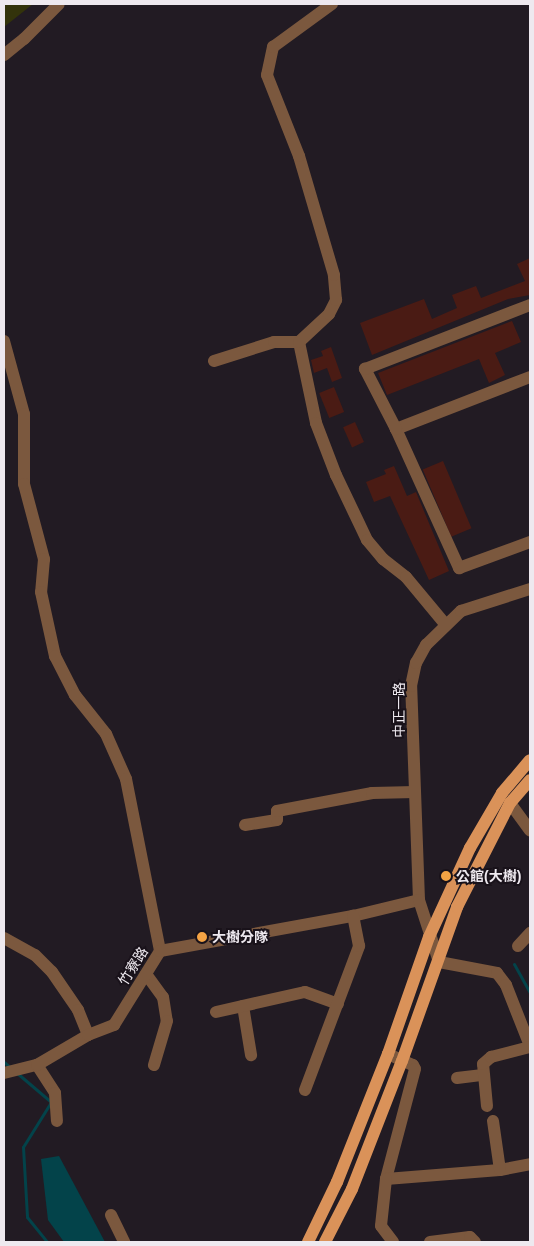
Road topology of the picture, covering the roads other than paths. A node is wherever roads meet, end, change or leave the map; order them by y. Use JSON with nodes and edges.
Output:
{"nodes":[{"id":1,"x":59,"y":4,"type":"edge"},
{"id":2,"x":332,"y":4,"type":"edge"},
{"id":3,"x":4,"y":54,"type":"edge"},
{"id":4,"x":530,"y":305,"type":"edge"},
{"id":5,"x":4,"y":341,"type":"edge"},
{"id":6,"x":299,"y":342,"type":"junction"},
{"id":7,"x":214,"y":361,"type":"dead end"},
{"id":8,"x":530,"y":377,"type":"edge"},
{"id":9,"x":396,"y":429,"type":"junction"},
{"id":10,"x":530,"y":542,"type":"edge"},
{"id":11,"x":530,"y":589,"type":"edge"},
{"id":12,"x":445,"y":624,"type":"junction"},
{"id":13,"x":530,"y":760,"type":"edge"},
{"id":14,"x":530,"y":782,"type":"edge"},
{"id":15,"x":415,"y":792,"type":"junction"},
{"id":16,"x":510,"y":803,"type":"junction"},
{"id":17,"x":245,"y":825,"type":"dead end"},
{"id":18,"x":530,"y":831,"type":"edge"},
{"id":19,"x":419,"y":900,"type":"junction"},
{"id":20,"x":352,"y":916,"type":"junction"},
{"id":21,"x":530,"y":933,"type":"edge"},
{"id":22,"x":429,"y":937,"type":"junction"},
{"id":23,"x":4,"y":938,"type":"edge"},
{"id":24,"x":518,"y":946,"type":"dead end"},
{"id":25,"x":160,"y":951,"type":"junction"},
{"id":26,"x":439,"y":962,"type":"junction"},
{"id":27,"x":146,"y":974,"type":"junction"},
{"id":28,"x":338,"y":1004,"type":"junction"},
{"id":29,"x":243,"y":1006,"type":"junction"},
{"id":30,"x":216,"y":1012,"type":"dead end"},
{"id":31,"x":88,"y":1035,"type":"junction"},
{"id":32,"x":530,"y":1046,"type":"edge"},
{"id":33,"x":388,"y":1054,"type":"junction"},
{"id":34,"x":251,"y":1055,"type":"dead end"},
{"id":35,"x":402,"y":1061,"type":"junction"},
{"id":36,"x":37,"y":1064,"type":"junction"},
{"id":37,"x":154,"y":1065,"type":"dead end"},
{"id":38,"x":5,"y":1072,"type":"edge"},
{"id":39,"x":483,"y":1075,"type":"junction"},
{"id":40,"x":457,"y":1078,"type":"dead end"},
{"id":41,"x":305,"y":1090,"type":"dead end"},
{"id":42,"x":487,"y":1106,"type":"dead end"},
{"id":43,"x":493,"y":1121,"type":"dead end"},
{"id":44,"x":57,"y":1122,"type":"dead end"},
{"id":45,"x":530,"y":1164,"type":"edge"},
{"id":46,"x":500,"y":1170,"type":"junction"},
{"id":47,"x":386,"y":1179,"type":"junction"},
{"id":48,"x":111,"y":1215,"type":"dead end"},
{"id":49,"x":124,"y":1242,"type":"edge"},
{"id":50,"x":308,"y":1242,"type":"edge"},
{"id":51,"x":325,"y":1242,"type":"edge"},
{"id":52,"x":393,"y":1242,"type":"edge"},
{"id":53,"x":430,"y":1242,"type":"edge"},
{"id":54,"x":475,"y":1242,"type":"edge"}],
"edges":[{"from":1,"to":3,"type":"street"},
{"from":2,"to":6,"type":"street"},
{"from":4,"to":9,"type":"street"},
{"from":5,"to":25,"type":"street"},
{"from":6,"to":7,"type":"street"},
{"from":6,"to":12,"type":"street"},
{"from":8,"to":9,"type":"street"},
{"from":9,"to":10,"type":"street"},
{"from":11,"to":12,"type":"street","name":"中正一路"},
{"from":12,"to":15,"type":"street","name":"中正一路"},
{"from":13,"to":22,"type":"main road"},
{"from":14,"to":16,"type":"main road"},
{"from":15,"to":17,"type":"street"},
{"from":15,"to":19,"type":"street","name":"中正一路"},
{"from":16,"to":18,"type":"street"},
{"from":16,"to":26,"type":"main road"},
{"from":19,"to":20,"type":"street","name":"竹寮路"},
{"from":19,"to":22,"type":"street"},
{"from":20,"to":25,"type":"street","name":"竹寮路"},
{"from":20,"to":28,"type":"street"},
{"from":21,"to":24,"type":"street"},
{"from":22,"to":26,"type":"street"},
{"from":22,"to":33,"type":"main road"},
{"from":23,"to":31,"type":"street"},
{"from":25,"to":27,"type":"street","name":"竹寮路"},
{"from":26,"to":32,"type":"street"},
{"from":26,"to":35,"type":"main road"},
{"from":27,"to":31,"type":"street","name":"竹寮路"},
{"from":27,"to":37,"type":"street"},
{"from":28,"to":29,"type":"street"},
{"from":28,"to":41,"type":"street"},
{"from":29,"to":30,"type":"street"},
{"from":29,"to":34,"type":"street"},
{"from":31,"to":36,"type":"street","name":"竹寮路"},
{"from":32,"to":39,"type":"street"},
{"from":33,"to":35,"type":"street"},
{"from":33,"to":50,"type":"main road"},
{"from":35,"to":47,"type":"street"},
{"from":35,"to":51,"type":"main road"},
{"from":36,"to":38,"type":"street","name":"竹寮路"},
{"from":36,"to":44,"type":"street"},
{"from":39,"to":40,"type":"street"},
{"from":39,"to":42,"type":"street"},
{"from":43,"to":46,"type":"street"},
{"from":45,"to":46,"type":"street"},
{"from":46,"to":47,"type":"street"},
{"from":47,"to":52,"type":"street"},
{"from":48,"to":49,"type":"street"},
{"from":53,"to":54,"type":"street"}]}
